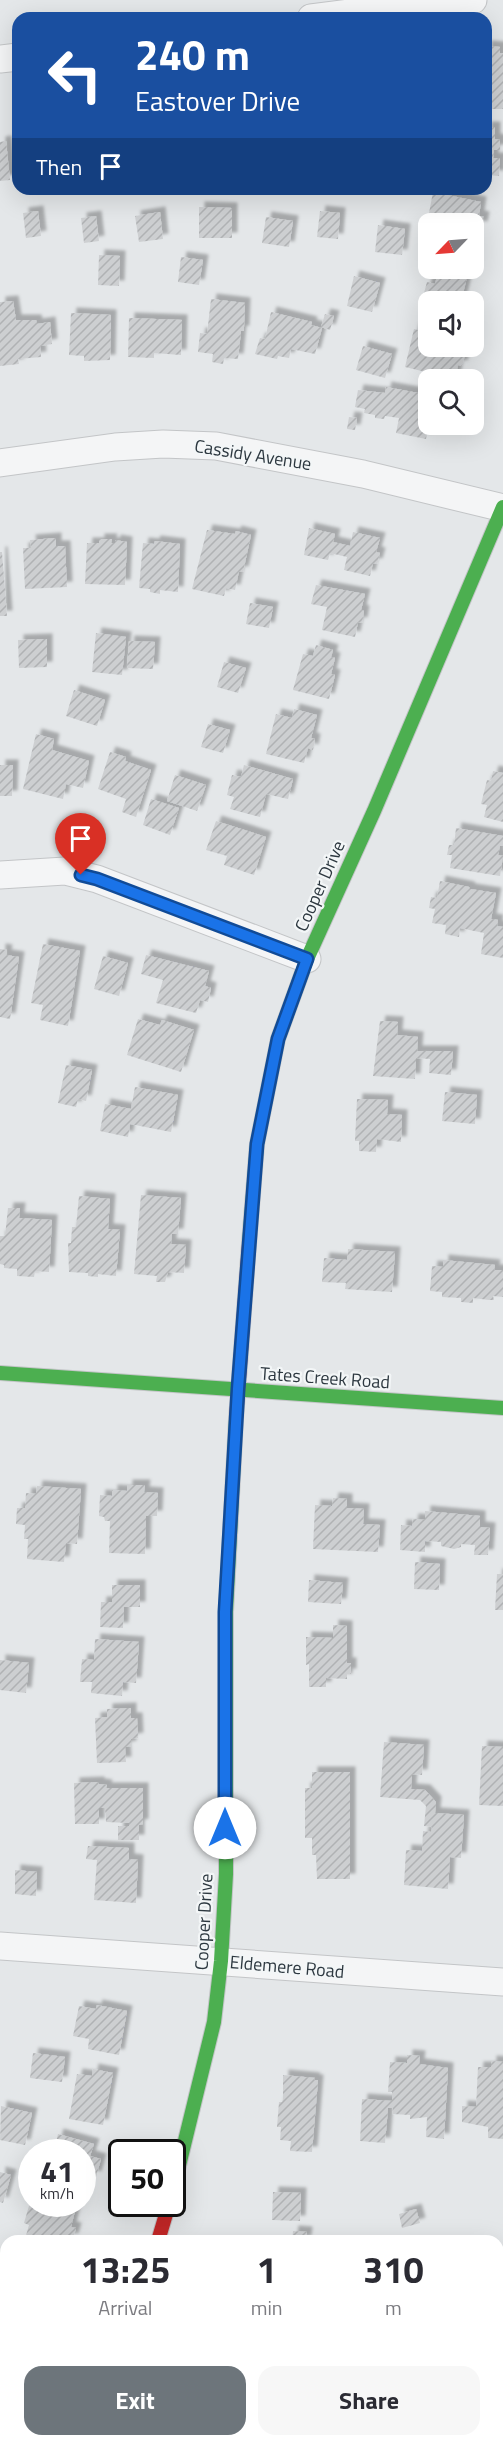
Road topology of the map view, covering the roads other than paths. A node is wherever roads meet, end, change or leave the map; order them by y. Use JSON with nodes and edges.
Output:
{"nodes":[{"id":1,"x":473,"y":0,"type":"edge"},
{"id":2,"x":357,"y":12,"type":"edge"},
{"id":3,"x":0,"y":463,"type":"edge"},
{"id":4,"x":503,"y":508,"type":"edge"},
{"id":5,"x":0,"y":875,"type":"edge"},
{"id":6,"x":307,"y":959,"type":"junction"},
{"id":7,"x":0,"y":1373,"type":"edge"},
{"id":8,"x":238,"y":1389,"type":"junction"},
{"id":9,"x":503,"y":1408,"type":"edge"},
{"id":10,"x":0,"y":1946,"type":"edge"},
{"id":11,"x":221,"y":1961,"type":"junction"},
{"id":12,"x":503,"y":1982,"type":"edge"},
{"id":13,"x":186,"y":2139,"type":"edge"},
{"id":14,"x":166,"y":2217,"type":"edge"},
{"id":15,"x":160,"y":2235,"type":"edge"}],
"edges":[{"from":1,"to":2,"type":"street"},
{"from":3,"to":4,"type":"street","name":"Cassidy Avenue"},
{"from":4,"to":6,"type":"main road","name":"Cooper Drive"},
{"from":5,"to":6,"type":"street"},
{"from":6,"to":8,"type":"main road","name":"Cooper Drive"},
{"from":7,"to":8,"type":"main road","name":"Tates Creek Road"},
{"from":8,"to":9,"type":"main road","name":"Tates Creek Road"},
{"from":8,"to":11,"type":"main road","name":"Cooper Drive"},
{"from":10,"to":11,"type":"street","name":"Eldemere Road"},
{"from":11,"to":12,"type":"street","name":"Eldemere Road"},
{"from":11,"to":13,"type":"main road","name":"Cooper Drive"},
{"from":14,"to":15,"type":"main road"}]}
